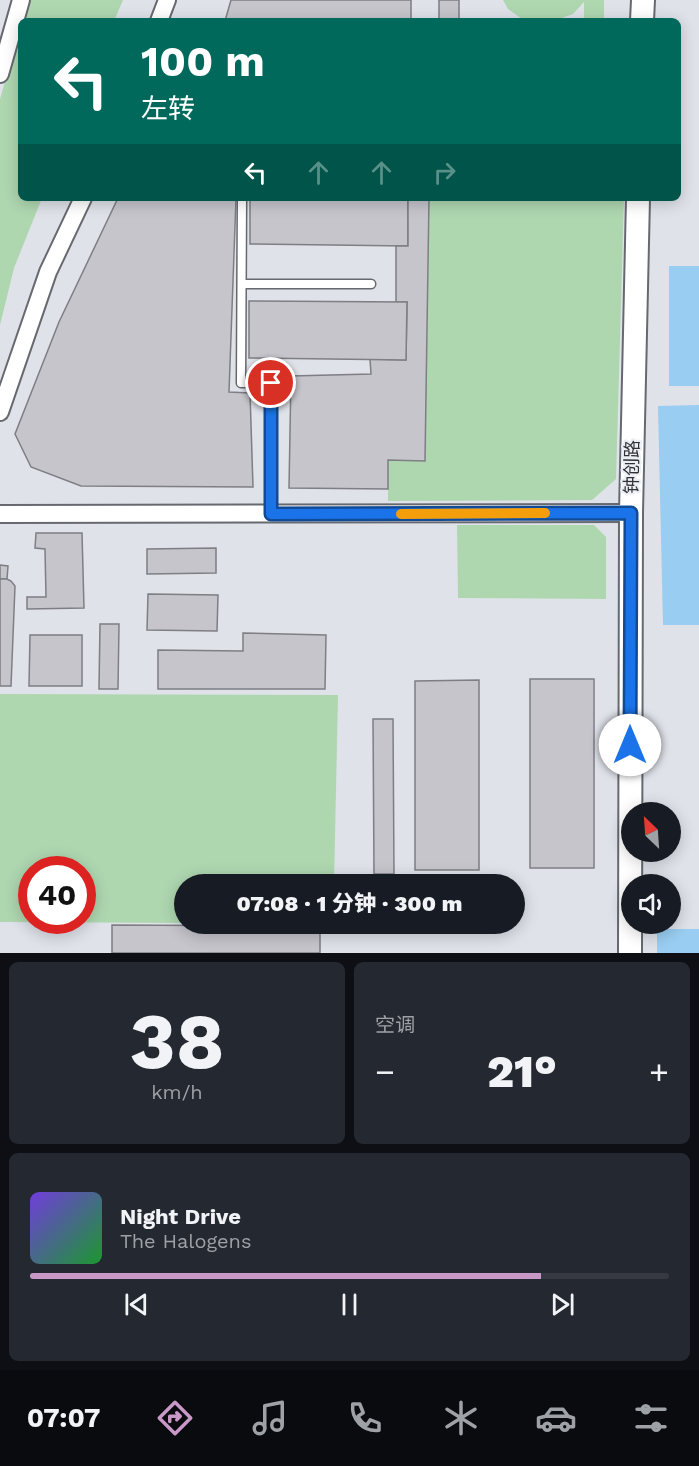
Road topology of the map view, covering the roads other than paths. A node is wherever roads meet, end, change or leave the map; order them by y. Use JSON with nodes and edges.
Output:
{"nodes":[{"id":1,"x":21,"y":0,"type":"edge"},
{"id":2,"x":167,"y":0,"type":"edge"},
{"id":3,"x":643,"y":0,"type":"edge"},
{"id":4,"x":160,"y":18,"type":"edge"},
{"id":5,"x":642,"y":18,"type":"edge"},
{"id":6,"x":0,"y":74,"type":"edge"},
{"id":7,"x":82,"y":201,"type":"edge"},
{"id":8,"x":242,"y":201,"type":"edge"},
{"id":9,"x":638,"y":201,"type":"edge"},
{"id":10,"x":242,"y":284,"type":"junction"},
{"id":11,"x":371,"y":284,"type":"dead end"},
{"id":12,"x":0,"y":412,"type":"edge"},
{"id":13,"x":631,"y":513,"type":"junction"},
{"id":14,"x":0,"y":514,"type":"edge"},
{"id":15,"x":271,"y":514,"type":"junction"},
{"id":16,"x":630,"y":953,"type":"edge"}],
"edges":[{"from":1,"to":6,"type":"street"},
{"from":2,"to":4,"type":"street"},
{"from":3,"to":5,"type":"street"},
{"from":7,"to":12,"type":"street"},
{"from":8,"to":10,"type":"lane"},
{"from":9,"to":13,"type":"street","name":"钟创路"},
{"from":10,"to":11,"type":"lane"},
{"from":10,"to":15,"type":"lane"},
{"from":13,"to":15,"type":"street"},
{"from":13,"to":16,"type":"street","name":"钟创路"},
{"from":14,"to":15,"type":"street"}]}
